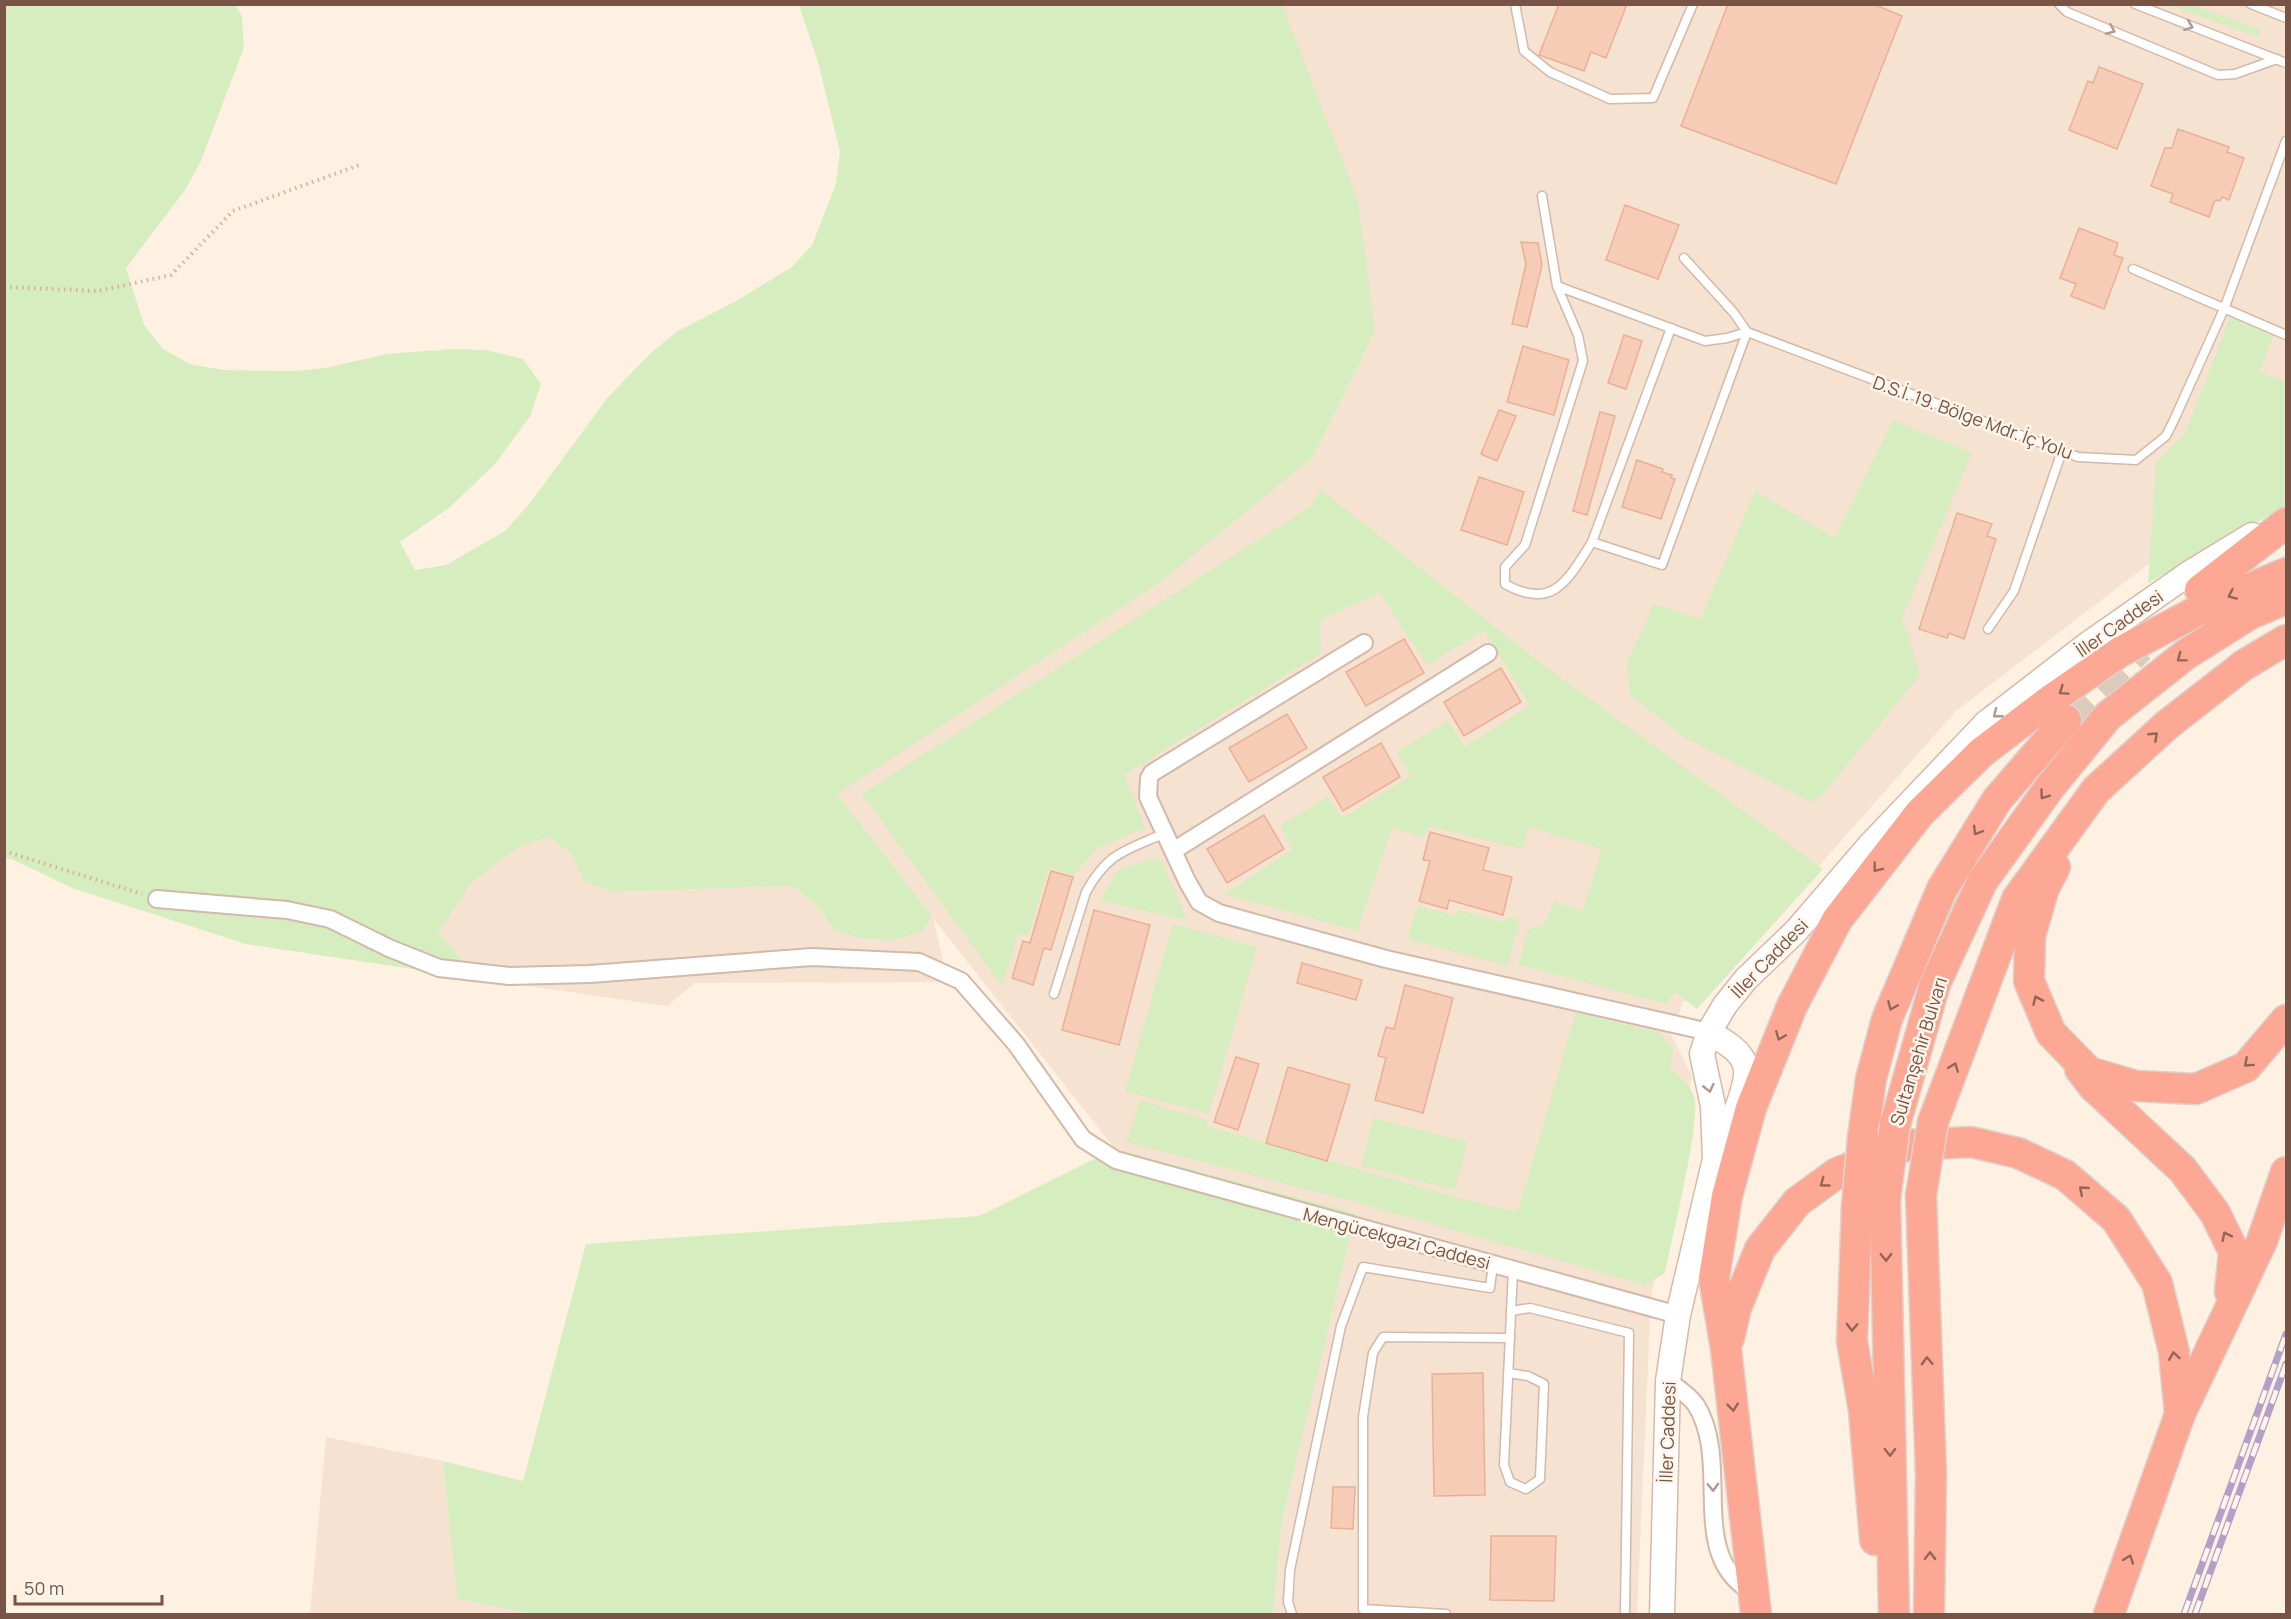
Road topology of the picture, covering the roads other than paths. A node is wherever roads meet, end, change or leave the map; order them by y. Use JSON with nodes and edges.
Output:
{"nodes":[{"id":1,"x":1515,"y":4,"type":"edge"},
{"id":2,"x":1693,"y":4,"type":"edge"},
{"id":3,"x":2059,"y":4,"type":"edge"},
{"id":4,"x":2135,"y":4,"type":"edge"},
{"id":5,"x":2252,"y":4,"type":"edge"},
{"id":6,"x":2286,"y":18,"type":"edge"},
{"id":7,"x":2277,"y":59,"type":"junction"},
{"id":8,"x":2286,"y":63,"type":"edge"},
{"id":9,"x":2286,"y":141,"type":"edge"},
{"id":10,"x":1542,"y":196,"type":"dead end"},
{"id":11,"x":1684,"y":258,"type":"dead end"},
{"id":12,"x":2133,"y":269,"type":"dead end"},
{"id":13,"x":1557,"y":286,"type":"junction"},
{"id":14,"x":2224,"y":309,"type":"junction"},
{"id":15,"x":1671,"y":328,"type":"junction"},
{"id":16,"x":1747,"y":332,"type":"junction"},
{"id":17,"x":2286,"y":335,"type":"edge"},
{"id":18,"x":2062,"y":451,"type":"junction"},
{"id":19,"x":2286,"y":514,"type":"edge"},
{"id":20,"x":2286,"y":523,"type":"edge"},
{"id":21,"x":1592,"y":542,"type":"junction"},
{"id":22,"x":2286,"y":573,"type":"edge"},
{"id":23,"x":2200,"y":590,"type":"dead end"},
{"id":24,"x":2286,"y":599,"type":"edge"},
{"id":25,"x":1988,"y":629,"type":"dead end"},
{"id":26,"x":2286,"y":640,"type":"edge"},
{"id":27,"x":1364,"y":643,"type":"dead end"},
{"id":28,"x":1488,"y":653,"type":"dead end"},
{"id":29,"x":2066,"y":720,"type":"tunnel mouth"},
{"id":30,"x":2125,"y":763,"type":"junction"},
{"id":31,"x":1165,"y":833,"type":"junction"},
{"id":32,"x":1173,"y":851,"type":"junction"},
{"id":33,"x":157,"y":899,"type":"road end"},
{"id":34,"x":1054,"y":994,"type":"dead end"},
{"id":35,"x":2286,"y":1020,"type":"edge"},
{"id":36,"x":1709,"y":1032,"type":"junction"},
{"id":37,"x":2061,"y":1043,"type":"junction"},
{"id":38,"x":1715,"y":1158,"type":"junction"},
{"id":39,"x":2286,"y":1172,"type":"edge"},
{"id":40,"x":1871,"y":1202,"type":"junction"},
{"id":41,"x":1493,"y":1264,"type":"junction"},
{"id":42,"x":1514,"y":1270,"type":"junction"},
{"id":43,"x":1511,"y":1311,"type":"junction"},
{"id":44,"x":2228,"y":1313,"type":"junction"},
{"id":45,"x":1678,"y":1315,"type":"junction"},
{"id":46,"x":1510,"y":1338,"type":"junction"},
{"id":47,"x":1726,"y":1349,"type":"junction"},
{"id":48,"x":1508,"y":1373,"type":"junction"},
{"id":49,"x":1668,"y":1381,"type":"junction"},
{"id":50,"x":2181,"y":1414,"type":"junction"},
{"id":51,"x":1753,"y":1607,"type":"edge"},
{"id":52,"x":1292,"y":1614,"type":"edge"},
{"id":53,"x":1446,"y":1614,"type":"edge"},
{"id":54,"x":1625,"y":1614,"type":"edge"},
{"id":55,"x":1662,"y":1614,"type":"edge"},
{"id":56,"x":1881,"y":1614,"type":"edge"},
{"id":57,"x":1894,"y":1614,"type":"edge"},
{"id":58,"x":1929,"y":1614,"type":"edge"},
{"id":59,"x":2109,"y":1614,"type":"edge"}],
"edges":[{"from":1,"to":2,"type":"lane"},
{"from":3,"to":7,"type":"lane","one_way":true},
{"from":4,"to":7,"type":"lane","one_way":true},
{"from":5,"to":6,"type":"lane"},
{"from":7,"to":8,"type":"lane"},
{"from":9,"to":14,"type":"lane","name":"D.S.İ. 19. Bölge Mdr. İç Yolu"},
{"from":10,"to":13,"type":"lane"},
{"from":11,"to":16,"type":"lane"},
{"from":12,"to":14,"type":"lane"},
{"from":13,"to":15,"type":"lane"},
{"from":13,"to":21,"type":"lane"},
{"from":14,"to":17,"type":"lane"},
{"from":14,"to":18,"type":"lane","name":"D.S.İ. 19. Bölge Mdr. İç Yolu"},
{"from":15,"to":16,"type":"lane"},
{"from":15,"to":21,"type":"lane"},
{"from":16,"to":18,"type":"lane","name":"D.S.İ. 19. Bölge Mdr. İç Yolu"},
{"from":16,"to":21,"type":"lane"},
{"from":18,"to":25,"type":"lane"},
{"from":19,"to":36,"type":"street","name":"İller Caddesi","one_way":true},
{"from":20,"to":23,"type":"highway"},
{"from":22,"to":47,"type":"highway","one_way":true},
{"from":24,"to":40,"type":"highway","name":"Sultanşehir Bulvarı","one_way":true,"bridge":true},
{"from":30,"to":26,"type":"highway","name":"Sultanşehir Bulvarı","one_way":true},
{"from":27,"to":31,"type":"street"},
{"from":28,"to":32,"type":"street"},
{"from":29,"to":40,"type":"highway","one_way":true,"bridge":true},
{"from":37,"to":30,"type":"highway","one_way":true},
{"from":58,"to":30,"type":"highway","name":"Sultanşehir Bulvarı","one_way":true,"bridge":true},
{"from":31,"to":32,"type":"street"},
{"from":31,"to":34,"type":"lane"},
{"from":32,"to":36,"type":"street"},
{"from":33,"to":41,"type":"street","name":"Mengücekgazi Caddesi"},
{"from":35,"to":37,"type":"highway","one_way":true},
{"from":36,"to":38,"type":"street","name":"İller Caddesi","one_way":true},
{"from":36,"to":38,"type":"street"},
{"from":44,"to":37,"type":"highway","one_way":true},
{"from":38,"to":45,"type":"street","name":"İller Caddesi"},
{"from":39,"to":44,"type":"highway"},
{"from":40,"to":56,"type":"highway","one_way":true},
{"from":40,"to":57,"type":"highway","name":"Sultanşehir Bulvarı","one_way":true},
{"from":41,"to":42,"type":"street","name":"Mengücekgazi Caddesi"},
{"from":41,"to":52,"type":"lane"},
{"from":42,"to":43,"type":"lane"},
{"from":42,"to":45,"type":"street","name":"Mengücekgazi Caddesi"},
{"from":43,"to":46,"type":"lane"},
{"from":43,"to":54,"type":"lane"},
{"from":44,"to":50,"type":"highway"},
{"from":45,"to":49,"type":"street","name":"İller Caddesi"},
{"from":46,"to":48,"type":"lane"},
{"from":46,"to":53,"type":"lane"},
{"from":50,"to":47,"type":"highway","one_way":true},
{"from":47,"to":51,"type":"highway","one_way":true},
{"from":48,"to":48,"type":"lane"},
{"from":49,"to":51,"type":"street","one_way":true},
{"from":49,"to":55,"type":"street","name":"İller Caddesi"},
{"from":59,"to":50,"type":"highway","one_way":true}]}
